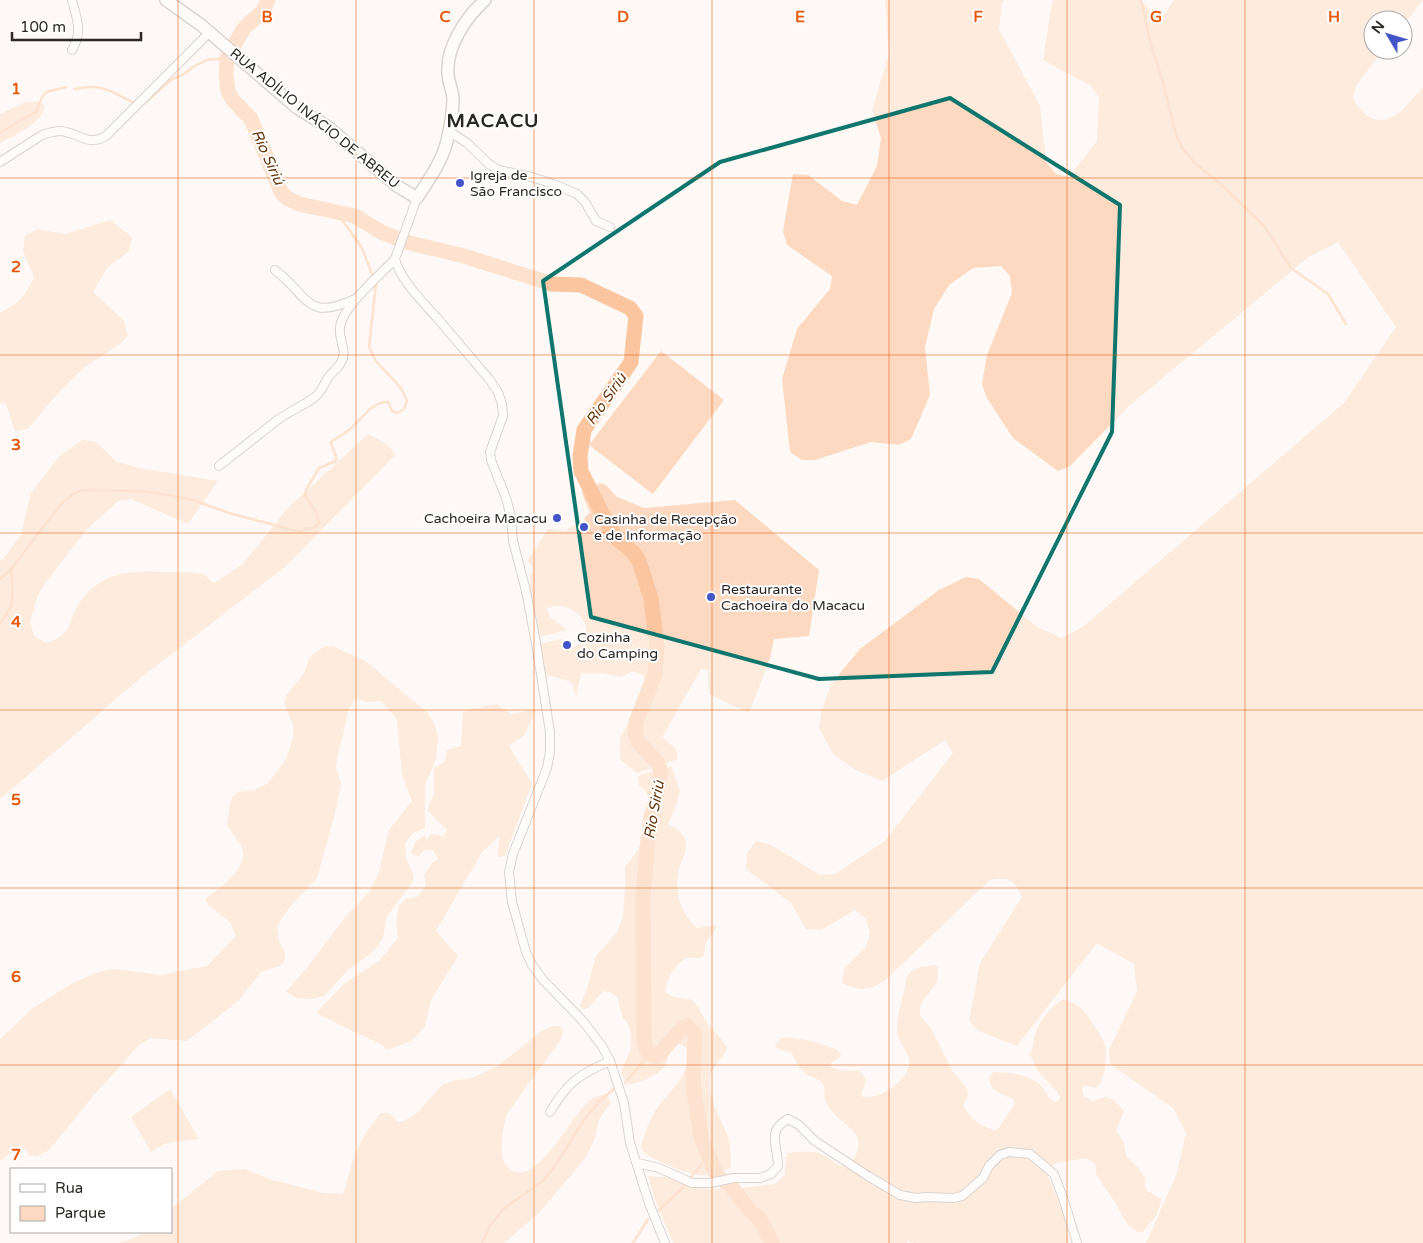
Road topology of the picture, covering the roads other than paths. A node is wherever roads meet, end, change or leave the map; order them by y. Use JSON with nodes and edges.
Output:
{"nodes":[{"id":1,"x":72,"y":0,"type":"edge"},
{"id":2,"x":166,"y":0,"type":"edge"},
{"id":3,"x":485,"y":0,"type":"edge"},
{"id":4,"x":210,"y":32,"type":"junction"},
{"id":5,"x":72,"y":50,"type":"dead end"},
{"id":6,"x":449,"y":131,"type":"junction"},
{"id":7,"x":0,"y":162,"type":"edge"},
{"id":8,"x":417,"y":198,"type":"junction"},
{"id":9,"x":610,"y":227,"type":"dead end"},
{"id":10,"x":394,"y":259,"type":"junction"},
{"id":11,"x":275,"y":270,"type":"dead end"},
{"id":12,"x":357,"y":298,"type":"junction"},
{"id":13,"x":219,"y":466,"type":"dead end"},
{"id":14,"x":610,"y":1061,"type":"junction"},
{"id":15,"x":550,"y":1112,"type":"dead end"},
{"id":16,"x":638,"y":1163,"type":"junction"},
{"id":17,"x":665,"y":1243,"type":"edge"},
{"id":18,"x":1077,"y":1243,"type":"edge"}],
"edges":[{"from":1,"to":5,"type":"street"},
{"from":2,"to":4,"type":"street","name":"RUA ADÍLIO INÁCIO DE ABREU"},
{"from":3,"to":6,"type":"street"},
{"from":4,"to":7,"type":"street"},
{"from":4,"to":8,"type":"street","name":"RUA ADÍLIO INÁCIO DE ABREU"},
{"from":6,"to":8,"type":"street"},
{"from":6,"to":9,"type":"street"},
{"from":8,"to":10,"type":"street"},
{"from":10,"to":12,"type":"street"},
{"from":10,"to":14,"type":"street"},
{"from":11,"to":12,"type":"street"},
{"from":12,"to":13,"type":"street"},
{"from":14,"to":15,"type":"street"},
{"from":14,"to":16,"type":"street"},
{"from":16,"to":17,"type":"street"},
{"from":16,"to":18,"type":"street"}]}
